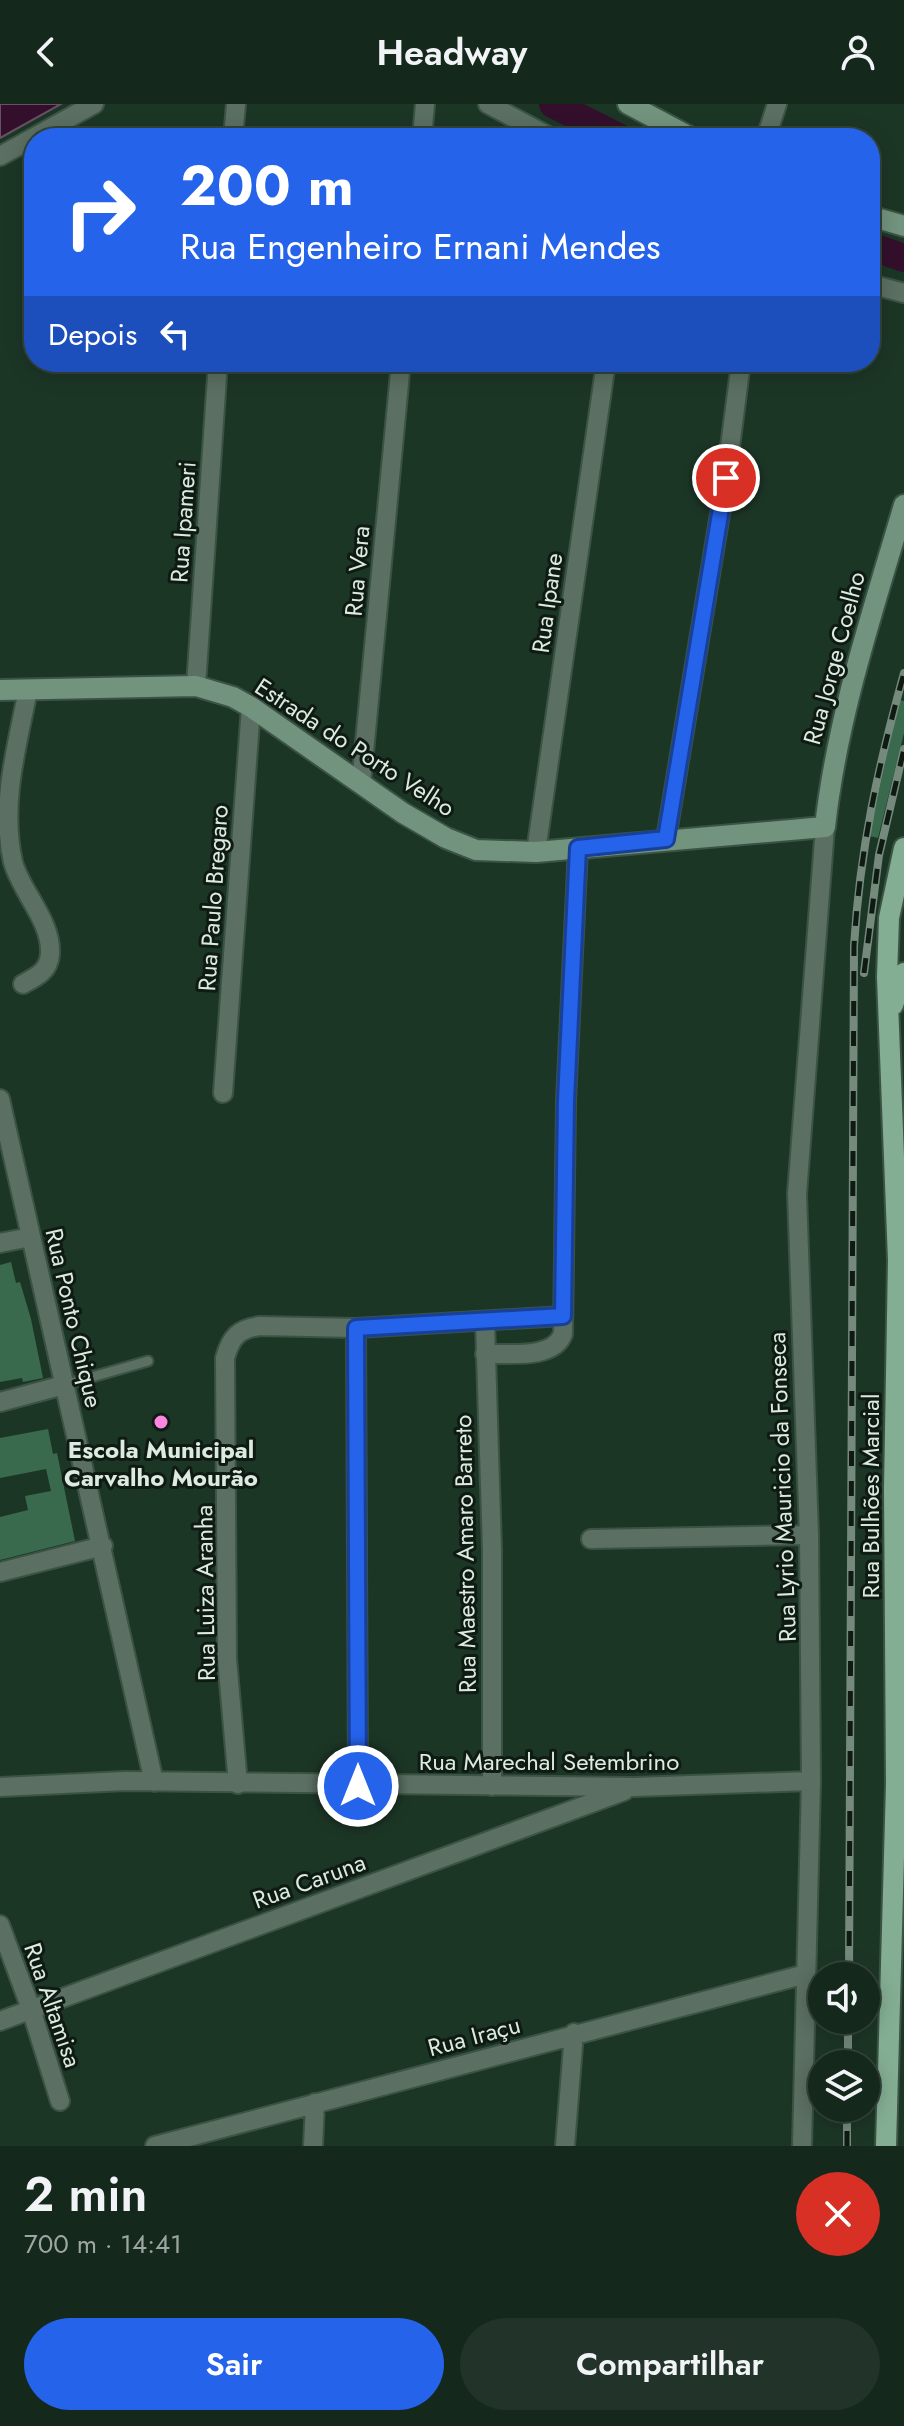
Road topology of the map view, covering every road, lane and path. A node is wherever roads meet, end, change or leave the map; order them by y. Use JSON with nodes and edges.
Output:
{"nodes":[{"id":1,"x":94,"y":104,"type":"edge"},
{"id":2,"x":236,"y":104,"type":"edge"},
{"id":3,"x":425,"y":104,"type":"edge"},
{"id":4,"x":488,"y":104,"type":"edge"},
{"id":5,"x":628,"y":104,"type":"edge"},
{"id":6,"x":777,"y":104,"type":"edge"},
{"id":7,"x":51,"y":128,"type":"edge"},
{"id":8,"x":234,"y":128,"type":"edge"},
{"id":9,"x":423,"y":128,"type":"edge"},
{"id":10,"x":533,"y":128,"type":"edge"},
{"id":11,"x":673,"y":128,"type":"edge"},
{"id":12,"x":769,"y":128,"type":"edge"},
{"id":13,"x":24,"y":143,"type":"edge"},
{"id":14,"x":0,"y":156,"type":"edge"},
{"id":15,"x":880,"y":219,"type":"edge"},
{"id":16,"x":904,"y":226,"type":"edge"},
{"id":17,"x":880,"y":287,"type":"edge"},
{"id":18,"x":904,"y":293,"type":"edge"},
{"id":19,"x":217,"y":372,"type":"edge"},
{"id":20,"x":400,"y":372,"type":"edge"},
{"id":21,"x":605,"y":372,"type":"edge"},
{"id":22,"x":740,"y":372,"type":"edge"},
{"id":23,"x":904,"y":505,"type":"edge"},
{"id":24,"x":196,"y":686,"type":"junction"},
{"id":25,"x":0,"y":690,"type":"edge"},
{"id":26,"x":28,"y":690,"type":"junction"},
{"id":27,"x":251,"y":707,"type":"junction"},
{"id":28,"x":16,"y":755,"type":"junction"},
{"id":29,"x":0,"y":775,"type":"edge"},
{"id":30,"x":361,"y":784,"type":"junction"},
{"id":31,"x":825,"y":827,"type":"junction"},
{"id":32,"x":666,"y":839,"type":"junction"},
{"id":33,"x":578,"y":848,"type":"junction"},
{"id":34,"x":904,"y":848,"type":"edge"},
{"id":35,"x":536,"y":852,"type":"junction"},
{"id":36,"x":904,"y":973,"type":"edge"},
{"id":37,"x":23,"y":984,"type":"dead end"},
{"id":38,"x":890,"y":1016,"type":"junction"},
{"id":39,"x":897,"y":1042,"type":"edge"},
{"id":40,"x":223,"y":1093,"type":"dead end"},
{"id":41,"x":0,"y":1099,"type":"edge"},
{"id":42,"x":31,"y":1237,"type":"junction"},
{"id":43,"x":0,"y":1243,"type":"edge"},
{"id":44,"x":901,"y":1260,"type":"edge"},
{"id":45,"x":563,"y":1316,"type":"junction"},
{"id":46,"x":485,"y":1322,"type":"junction"},
{"id":47,"x":356,"y":1328,"type":"junction"},
{"id":48,"x":485,"y":1354,"type":"junction"},
{"id":49,"x":148,"y":1361,"type":"dead end"},
{"id":50,"x":64,"y":1385,"type":"junction"},
{"id":51,"x":0,"y":1402,"type":"edge"},
{"id":52,"x":899,"y":1489,"type":"edge"},
{"id":53,"x":809,"y":1535,"type":"junction"},
{"id":54,"x":591,"y":1539,"type":"dead end"},
{"id":55,"x":103,"y":1546,"type":"junction"},
{"id":56,"x":0,"y":1572,"type":"edge"},
{"id":57,"x":811,"y":1781,"type":"junction"},
{"id":58,"x":154,"y":1782,"type":"junction"},
{"id":59,"x":238,"y":1784,"type":"junction"},
{"id":60,"x":358,"y":1786,"type":"junction"},
{"id":61,"x":492,"y":1786,"type":"junction"},
{"id":62,"x":537,"y":1786,"type":"junction"},
{"id":63,"x":0,"y":1787,"type":"edge"},
{"id":64,"x":634,"y":1787,"type":"junction"},
{"id":65,"x":539,"y":1822,"type":"junction"},
{"id":66,"x":899,"y":1872,"type":"edge"},
{"id":67,"x":0,"y":1925,"type":"edge"},
{"id":68,"x":806,"y":1974,"type":"junction"},
{"id":69,"x":892,"y":1991,"type":"junction"},
{"id":70,"x":31,"y":2009,"type":"junction"},
{"id":71,"x":0,"y":2021,"type":"edge"},
{"id":72,"x":574,"y":2033,"type":"junction"},
{"id":73,"x":904,"y":2060,"type":"edge"},
{"id":74,"x":60,"y":2101,"type":"dead end"},
{"id":75,"x":315,"y":2103,"type":"junction"},
{"id":76,"x":892,"y":2132,"type":"edge"},
{"id":77,"x":155,"y":2146,"type":"edge"},
{"id":78,"x":313,"y":2146,"type":"edge"},
{"id":79,"x":565,"y":2146,"type":"edge"},
{"id":80,"x":802,"y":2146,"type":"edge"}],
"edges":[{"from":1,"to":7,"type":"street"},
{"from":2,"to":8,"type":"street"},
{"from":3,"to":9,"type":"street"},
{"from":4,"to":10,"type":"street"},
{"from":5,"to":11,"type":"street"},
{"from":6,"to":12,"type":"street"},
{"from":13,"to":14,"type":"street"},
{"from":15,"to":16,"type":"street"},
{"from":17,"to":18,"type":"street"},
{"from":19,"to":24,"type":"street","name":"Rua Ipameri"},
{"from":20,"to":30,"type":"street","name":"Rua Vera"},
{"from":21,"to":35,"type":"street","name":"Rua Ipane"},
{"from":22,"to":32,"type":"street"},
{"from":23,"to":31,"type":"street","name":"Rua Jorge Coelho"},
{"from":24,"to":26,"type":"street","name":"Estrada do Porto Velho"},
{"from":24,"to":27,"type":"street","name":"Estrada do Porto Velho"},
{"from":25,"to":26,"type":"street","name":"Estrada do Porto Velho"},
{"from":26,"to":28,"type":"street"},
{"from":27,"to":30,"type":"street","name":"Estrada do Porto Velho"},
{"from":27,"to":40,"type":"street","name":"Rua Paulo Bregaro"},
{"from":28,"to":29,"type":"street"},
{"from":28,"to":37,"type":"street"},
{"from":30,"to":35,"type":"street","name":"Estrada do Porto Velho"},
{"from":31,"to":32,"type":"street","name":"Estrada do Porto Velho"},
{"from":31,"to":53,"type":"street","name":"Rua Lyrio Mauricio da Fonseca"},
{"from":32,"to":33,"type":"street","name":"Estrada do Porto Velho"},
{"from":33,"to":35,"type":"street","name":"Estrada do Porto Velho"},
{"from":33,"to":45,"type":"street"},
{"from":34,"to":38,"type":"main road","name":"Rua Bulhões Marcial"},
{"from":36,"to":38,"type":"main road"},
{"from":38,"to":39,"type":"main road","name":"Rua Bulhões Marcial"},
{"from":39,"to":44,"type":"main road","name":"Rua Bulhões Marcial"},
{"from":41,"to":42,"type":"street","name":"Rua Ponto Chique"},
{"from":42,"to":43,"type":"street"},
{"from":42,"to":50,"type":"street","name":"Rua Ponto Chique"},
{"from":44,"to":52,"type":"main road","name":"Rua Bulhões Marcial"},
{"from":45,"to":46,"type":"street"},
{"from":45,"to":48,"type":"street"},
{"from":46,"to":47,"type":"street"},
{"from":46,"to":48,"type":"street","name":"Rua Maestro Amaro Barreto"},
{"from":47,"to":59,"type":"street","name":"Rua Luiza Aranha"},
{"from":47,"to":60,"type":"street"},
{"from":48,"to":61,"type":"street","name":"Rua Maestro Amaro Barreto"},
{"from":49,"to":50,"type":"lane"},
{"from":50,"to":51,"type":"street"},
{"from":50,"to":55,"type":"street","name":"Rua Ponto Chique"},
{"from":52,"to":66,"type":"main road","name":"Rua Bulhões Marcial"},
{"from":53,"to":54,"type":"street"},
{"from":53,"to":57,"type":"street","name":"Rua Lyrio Mauricio da Fonseca"},
{"from":55,"to":56,"type":"street"},
{"from":55,"to":58,"type":"street","name":"Rua Ponto Chique"},
{"from":57,"to":64,"type":"street","name":"Rua Marechal Setembrino"},
{"from":57,"to":68,"type":"street","name":"Rua Lyrio Mauricio da Fonseca"},
{"from":58,"to":59,"type":"street","name":"Rua Marechal Setembrino"},
{"from":58,"to":63,"type":"street","name":"Rua Marechal Setembrino"},
{"from":59,"to":60,"type":"street","name":"Rua Marechal Setembrino"},
{"from":60,"to":61,"type":"street","name":"Rua Marechal Setembrino"},
{"from":61,"to":62,"type":"street","name":"Rua Marechal Setembrino"},
{"from":62,"to":64,"type":"street","name":"Rua Marechal Setembrino"},
{"from":62,"to":65,"type":"street"},
{"from":64,"to":65,"type":"street","name":"Rua Caruna"},
{"from":65,"to":70,"type":"street","name":"Rua Caruna"},
{"from":66,"to":69,"type":"main road","name":"Rua Bulhões Marcial"},
{"from":67,"to":70,"type":"street","name":"Rua Altamisa"},
{"from":68,"to":72,"type":"street","name":"Rua Iraçu"},
{"from":68,"to":80,"type":"street","name":"Rua Lyrio Mauricio da Fonseca"},
{"from":69,"to":73,"type":"main road"},
{"from":69,"to":76,"type":"main road","name":"Rua Bulhões Marcial"},
{"from":70,"to":71,"type":"street","name":"Rua Caruna"},
{"from":70,"to":74,"type":"street","name":"Rua Altamisa"},
{"from":72,"to":75,"type":"street","name":"Rua Iraçu"},
{"from":72,"to":79,"type":"street"},
{"from":75,"to":77,"type":"street","name":"Rua Iraçu"},
{"from":75,"to":78,"type":"street"}]}
